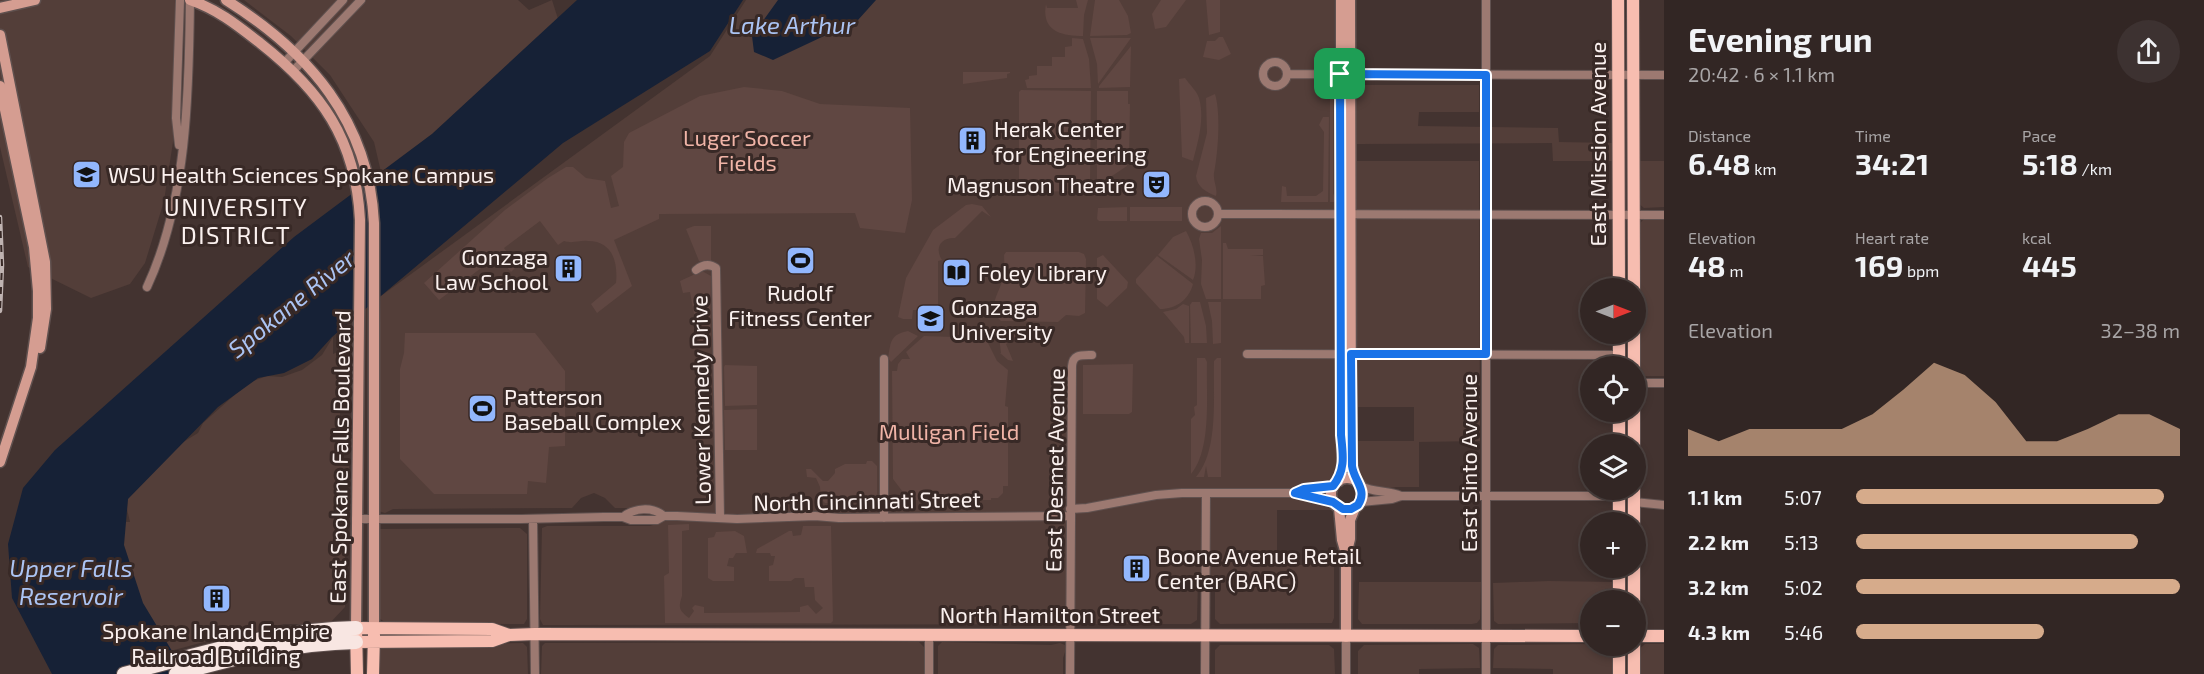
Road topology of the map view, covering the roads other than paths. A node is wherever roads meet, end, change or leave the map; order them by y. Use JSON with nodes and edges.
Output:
{"nodes":[{"id":1,"x":35,"y":0,"type":"edge"},
{"id":2,"x":180,"y":0,"type":"edge"},
{"id":3,"x":190,"y":0,"type":"edge"},
{"id":4,"x":226,"y":0,"type":"edge"},
{"id":5,"x":343,"y":0,"type":"edge"},
{"id":6,"x":361,"y":0,"type":"edge"},
{"id":7,"x":1341,"y":0,"type":"edge"},
{"id":8,"x":1350,"y":0,"type":"edge"},
{"id":9,"x":1486,"y":0,"type":"edge"},
{"id":10,"x":1618,"y":0,"type":"edge"},
{"id":11,"x":1634,"y":0,"type":"edge"},
{"id":12,"x":0,"y":9,"type":"edge"},
{"id":13,"x":0,"y":35,"type":"edge"},
{"id":14,"x":294,"y":52,"type":"junction"},
{"id":15,"x":303,"y":60,"type":"junction"},
{"id":16,"x":285,"y":62,"type":"junction"},
{"id":17,"x":294,"y":70,"type":"junction"},
{"id":18,"x":1287,"y":74,"type":"dead end"},
{"id":19,"x":1345,"y":74,"type":"junction"},
{"id":20,"x":1486,"y":75,"type":"junction"},
{"id":21,"x":1619,"y":75,"type":"junction"},
{"id":22,"x":1634,"y":75,"type":"junction"},
{"id":23,"x":1664,"y":75,"type":"edge"},
{"id":24,"x":0,"y":86,"type":"edge"},
{"id":25,"x":180,"y":156,"type":"junction"},
{"id":26,"x":1219,"y":214,"type":"dead end"},
{"id":27,"x":1346,"y":214,"type":"junction"},
{"id":28,"x":1486,"y":214,"type":"junction"},
{"id":29,"x":1619,"y":215,"type":"junction"},
{"id":30,"x":1634,"y":215,"type":"junction"},
{"id":31,"x":1664,"y":215,"type":"edge"},
{"id":32,"x":696,"y":270,"type":"dead end"},
{"id":33,"x":1619,"y":278,"type":"edge"},
{"id":34,"x":1634,"y":278,"type":"edge"},
{"id":35,"x":147,"y":287,"type":"dead end"},
{"id":36,"x":1247,"y":354,"type":"dead end"},
{"id":37,"x":1346,"y":354,"type":"junction"},
{"id":38,"x":1486,"y":354,"type":"junction"},
{"id":39,"x":1092,"y":355,"type":"dead end"},
{"id":40,"x":884,"y":359,"type":"dead end"},
{"id":41,"x":1580,"y":359,"type":"edge"},
{"id":42,"x":31,"y":367,"type":"junction"},
{"id":43,"x":1646,"y":383,"type":"edge"},
{"id":44,"x":1664,"y":383,"type":"edge"},
{"id":45,"x":0,"y":462,"type":"edge"},
{"id":46,"x":1336,"y":483,"type":"junction"},
{"id":47,"x":1358,"y":483,"type":"junction"},
{"id":48,"x":1206,"y":493,"type":"junction"},
{"id":49,"x":1295,"y":493,"type":"junction"},
{"id":50,"x":1580,"y":494,"type":"edge"},
{"id":51,"x":1401,"y":496,"type":"junction"},
{"id":52,"x":1486,"y":496,"type":"junction"},
{"id":53,"x":1643,"y":500,"type":"edge"},
{"id":54,"x":1336,"y":505,"type":"junction"},
{"id":55,"x":1358,"y":505,"type":"junction"},
{"id":56,"x":1662,"y":506,"type":"edge"},
{"id":57,"x":1070,"y":512,"type":"junction"},
{"id":58,"x":720,"y":517,"type":"junction"},
{"id":59,"x":884,"y":518,"type":"junction"},
{"id":60,"x":356,"y":519,"type":"junction"},
{"id":61,"x":533,"y":519,"type":"junction"},
{"id":62,"x":372,"y":520,"type":"junction"},
{"id":63,"x":1346,"y":555,"type":"junction"},
{"id":64,"x":374,"y":628,"type":"junction"},
{"id":65,"x":535,"y":634,"type":"junction"},
{"id":66,"x":929,"y":634,"type":"junction"},
{"id":67,"x":356,"y":635,"type":"junction"},
{"id":68,"x":509,"y":635,"type":"junction"},
{"id":69,"x":1070,"y":635,"type":"junction"},
{"id":70,"x":1205,"y":636,"type":"junction"},
{"id":71,"x":1486,"y":636,"type":"junction"},
{"id":72,"x":1580,"y":636,"type":"edge"},
{"id":73,"x":1646,"y":636,"type":"edge"},
{"id":74,"x":1664,"y":636,"type":"edge"},
{"id":75,"x":1346,"y":637,"type":"junction"},
{"id":76,"x":374,"y":641,"type":"junction"},
{"id":77,"x":224,"y":654,"type":"junction"},
{"id":78,"x":1619,"y":656,"type":"edge"},
{"id":79,"x":1634,"y":656,"type":"edge"},
{"id":80,"x":124,"y":674,"type":"edge"},
{"id":81,"x":176,"y":674,"type":"edge"},
{"id":82,"x":357,"y":674,"type":"edge"},
{"id":83,"x":373,"y":674,"type":"edge"},
{"id":84,"x":535,"y":674,"type":"edge"},
{"id":85,"x":929,"y":674,"type":"edge"},
{"id":86,"x":1070,"y":674,"type":"edge"},
{"id":87,"x":1205,"y":674,"type":"edge"},
{"id":88,"x":1346,"y":674,"type":"edge"},
{"id":89,"x":1486,"y":674,"type":"edge"},
{"id":90,"x":1619,"y":674,"type":"edge"},
{"id":91,"x":1634,"y":674,"type":"edge"}],
"edges":[{"from":1,"to":12,"type":"street"},
{"from":2,"to":25,"type":"street"},
{"from":3,"to":16,"type":"street","name":"East Spokane Falls Boulevard"},
{"from":3,"to":25,"type":"street"},
{"from":4,"to":14,"type":"street","name":"East Spokane Falls Boulevard"},
{"from":5,"to":14,"type":"street"},
{"from":6,"to":15,"type":"street"},
{"from":7,"to":19,"type":"street"},
{"from":8,"to":19,"type":"street"},
{"from":9,"to":20,"type":"street","name":"East Sinto Avenue"},
{"from":10,"to":21,"type":"main road","name":"East Mission Avenue"},
{"from":11,"to":22,"type":"main road","name":"East Mission Avenue"},
{"from":13,"to":42,"type":"street"},
{"from":14,"to":15,"type":"street","name":"East Spokane Falls Boulevard"},
{"from":14,"to":16,"type":"street"},
{"from":15,"to":17,"type":"street"},
{"from":15,"to":62,"type":"street","name":"East Spokane Falls Boulevard"},
{"from":16,"to":17,"type":"street","name":"East Spokane Falls Boulevard"},
{"from":17,"to":60,"type":"street","name":"East Spokane Falls Boulevard"},
{"from":18,"to":19,"type":"street"},
{"from":19,"to":20,"type":"street"},
{"from":19,"to":27,"type":"street"},
{"from":20,"to":21,"type":"street"},
{"from":20,"to":28,"type":"street","name":"East Sinto Avenue"},
{"from":21,"to":22,"type":"street"},
{"from":21,"to":29,"type":"main road","name":"East Mission Avenue"},
{"from":22,"to":23,"type":"street"},
{"from":22,"to":30,"type":"main road","name":"East Mission Avenue"},
{"from":24,"to":42,"type":"street"},
{"from":25,"to":35,"type":"street"},
{"from":26,"to":27,"type":"street"},
{"from":27,"to":28,"type":"street"},
{"from":27,"to":37,"type":"street"},
{"from":28,"to":29,"type":"street"},
{"from":28,"to":38,"type":"street","name":"East Sinto Avenue"},
{"from":29,"to":30,"type":"street"},
{"from":29,"to":33,"type":"main road","name":"East Mission Avenue"},
{"from":30,"to":31,"type":"street"},
{"from":30,"to":34,"type":"main road","name":"East Mission Avenue"},
{"from":32,"to":58,"type":"street","name":"Lower Kennedy Drive"},
{"from":36,"to":37,"type":"street"},
{"from":37,"to":38,"type":"street"},
{"from":37,"to":46,"type":"street"},
{"from":37,"to":47,"type":"street"},
{"from":38,"to":41,"type":"street"},
{"from":38,"to":52,"type":"street","name":"East Sinto Avenue"},
{"from":39,"to":57,"type":"street","name":"East Desmet Avenue"},
{"from":40,"to":59,"type":"street"},
{"from":42,"to":45,"type":"street"},
{"from":43,"to":44,"type":"street"},
{"from":46,"to":47,"type":"street"},
{"from":46,"to":49,"type":"street","name":"North Cincinnati Street"},
{"from":46,"to":54,"type":"street"},
{"from":47,"to":51,"type":"street"},
{"from":47,"to":55,"type":"street"},
{"from":48,"to":49,"type":"street","name":"North Cincinnati Street"},
{"from":48,"to":57,"type":"street","name":"North Cincinnati Street"},
{"from":48,"to":70,"type":"street"},
{"from":49,"to":54,"type":"street","name":"North Cincinnati Street"},
{"from":50,"to":52,"type":"street"},
{"from":51,"to":52,"type":"street"},
{"from":51,"to":55,"type":"street"},
{"from":52,"to":71,"type":"street","name":"East Sinto Avenue"},
{"from":53,"to":56,"type":"street"},
{"from":54,"to":55,"type":"street"},
{"from":54,"to":63,"type":"street"},
{"from":55,"to":63,"type":"street"},
{"from":57,"to":59,"type":"street","name":"North Cincinnati Street"},
{"from":57,"to":69,"type":"street","name":"East Desmet Avenue"},
{"from":58,"to":59,"type":"street","name":"North Cincinnati Street"},
{"from":58,"to":61,"type":"street","name":"North Cincinnati Street"},
{"from":60,"to":62,"type":"street","name":"North Cincinnati Street"},
{"from":60,"to":67,"type":"street","name":"East Spokane Falls Boulevard"},
{"from":61,"to":62,"type":"street","name":"North Cincinnati Street"},
{"from":61,"to":65,"type":"street"},
{"from":62,"to":64,"type":"street","name":"East Spokane Falls Boulevard"},
{"from":63,"to":75,"type":"street"},
{"from":64,"to":67,"type":"main road","name":"North Hamilton Street"},
{"from":64,"to":68,"type":"main road","name":"North Hamilton Street"},
{"from":64,"to":76,"type":"main road"},
{"from":65,"to":66,"type":"main road","name":"North Hamilton Street"},
{"from":65,"to":68,"type":"main road","name":"North Hamilton Street"},
{"from":65,"to":84,"type":"street"},
{"from":66,"to":69,"type":"main road","name":"North Hamilton Street"},
{"from":66,"to":85,"type":"street"},
{"from":67,"to":76,"type":"main road","name":"North Hamilton Street"},
{"from":67,"to":77,"type":"highway"},
{"from":67,"to":82,"type":"main road"},
{"from":68,"to":76,"type":"main road","name":"North Hamilton Street"},
{"from":69,"to":70,"type":"main road","name":"North Hamilton Street"},
{"from":69,"to":86,"type":"street","name":"East Desmet Avenue"},
{"from":70,"to":75,"type":"main road","name":"North Hamilton Street"},
{"from":70,"to":87,"type":"street"},
{"from":71,"to":72,"type":"main road","name":"North Hamilton Street"},
{"from":71,"to":75,"type":"main road","name":"North Hamilton Street"},
{"from":71,"to":89,"type":"street","name":"East Sinto Avenue"},
{"from":73,"to":74,"type":"main road"},
{"from":75,"to":88,"type":"street"},
{"from":76,"to":83,"type":"main road"},
{"from":77,"to":80,"type":"highway"},
{"from":77,"to":81,"type":"highway"},
{"from":78,"to":90,"type":"main road"},
{"from":79,"to":91,"type":"main road"}]}
